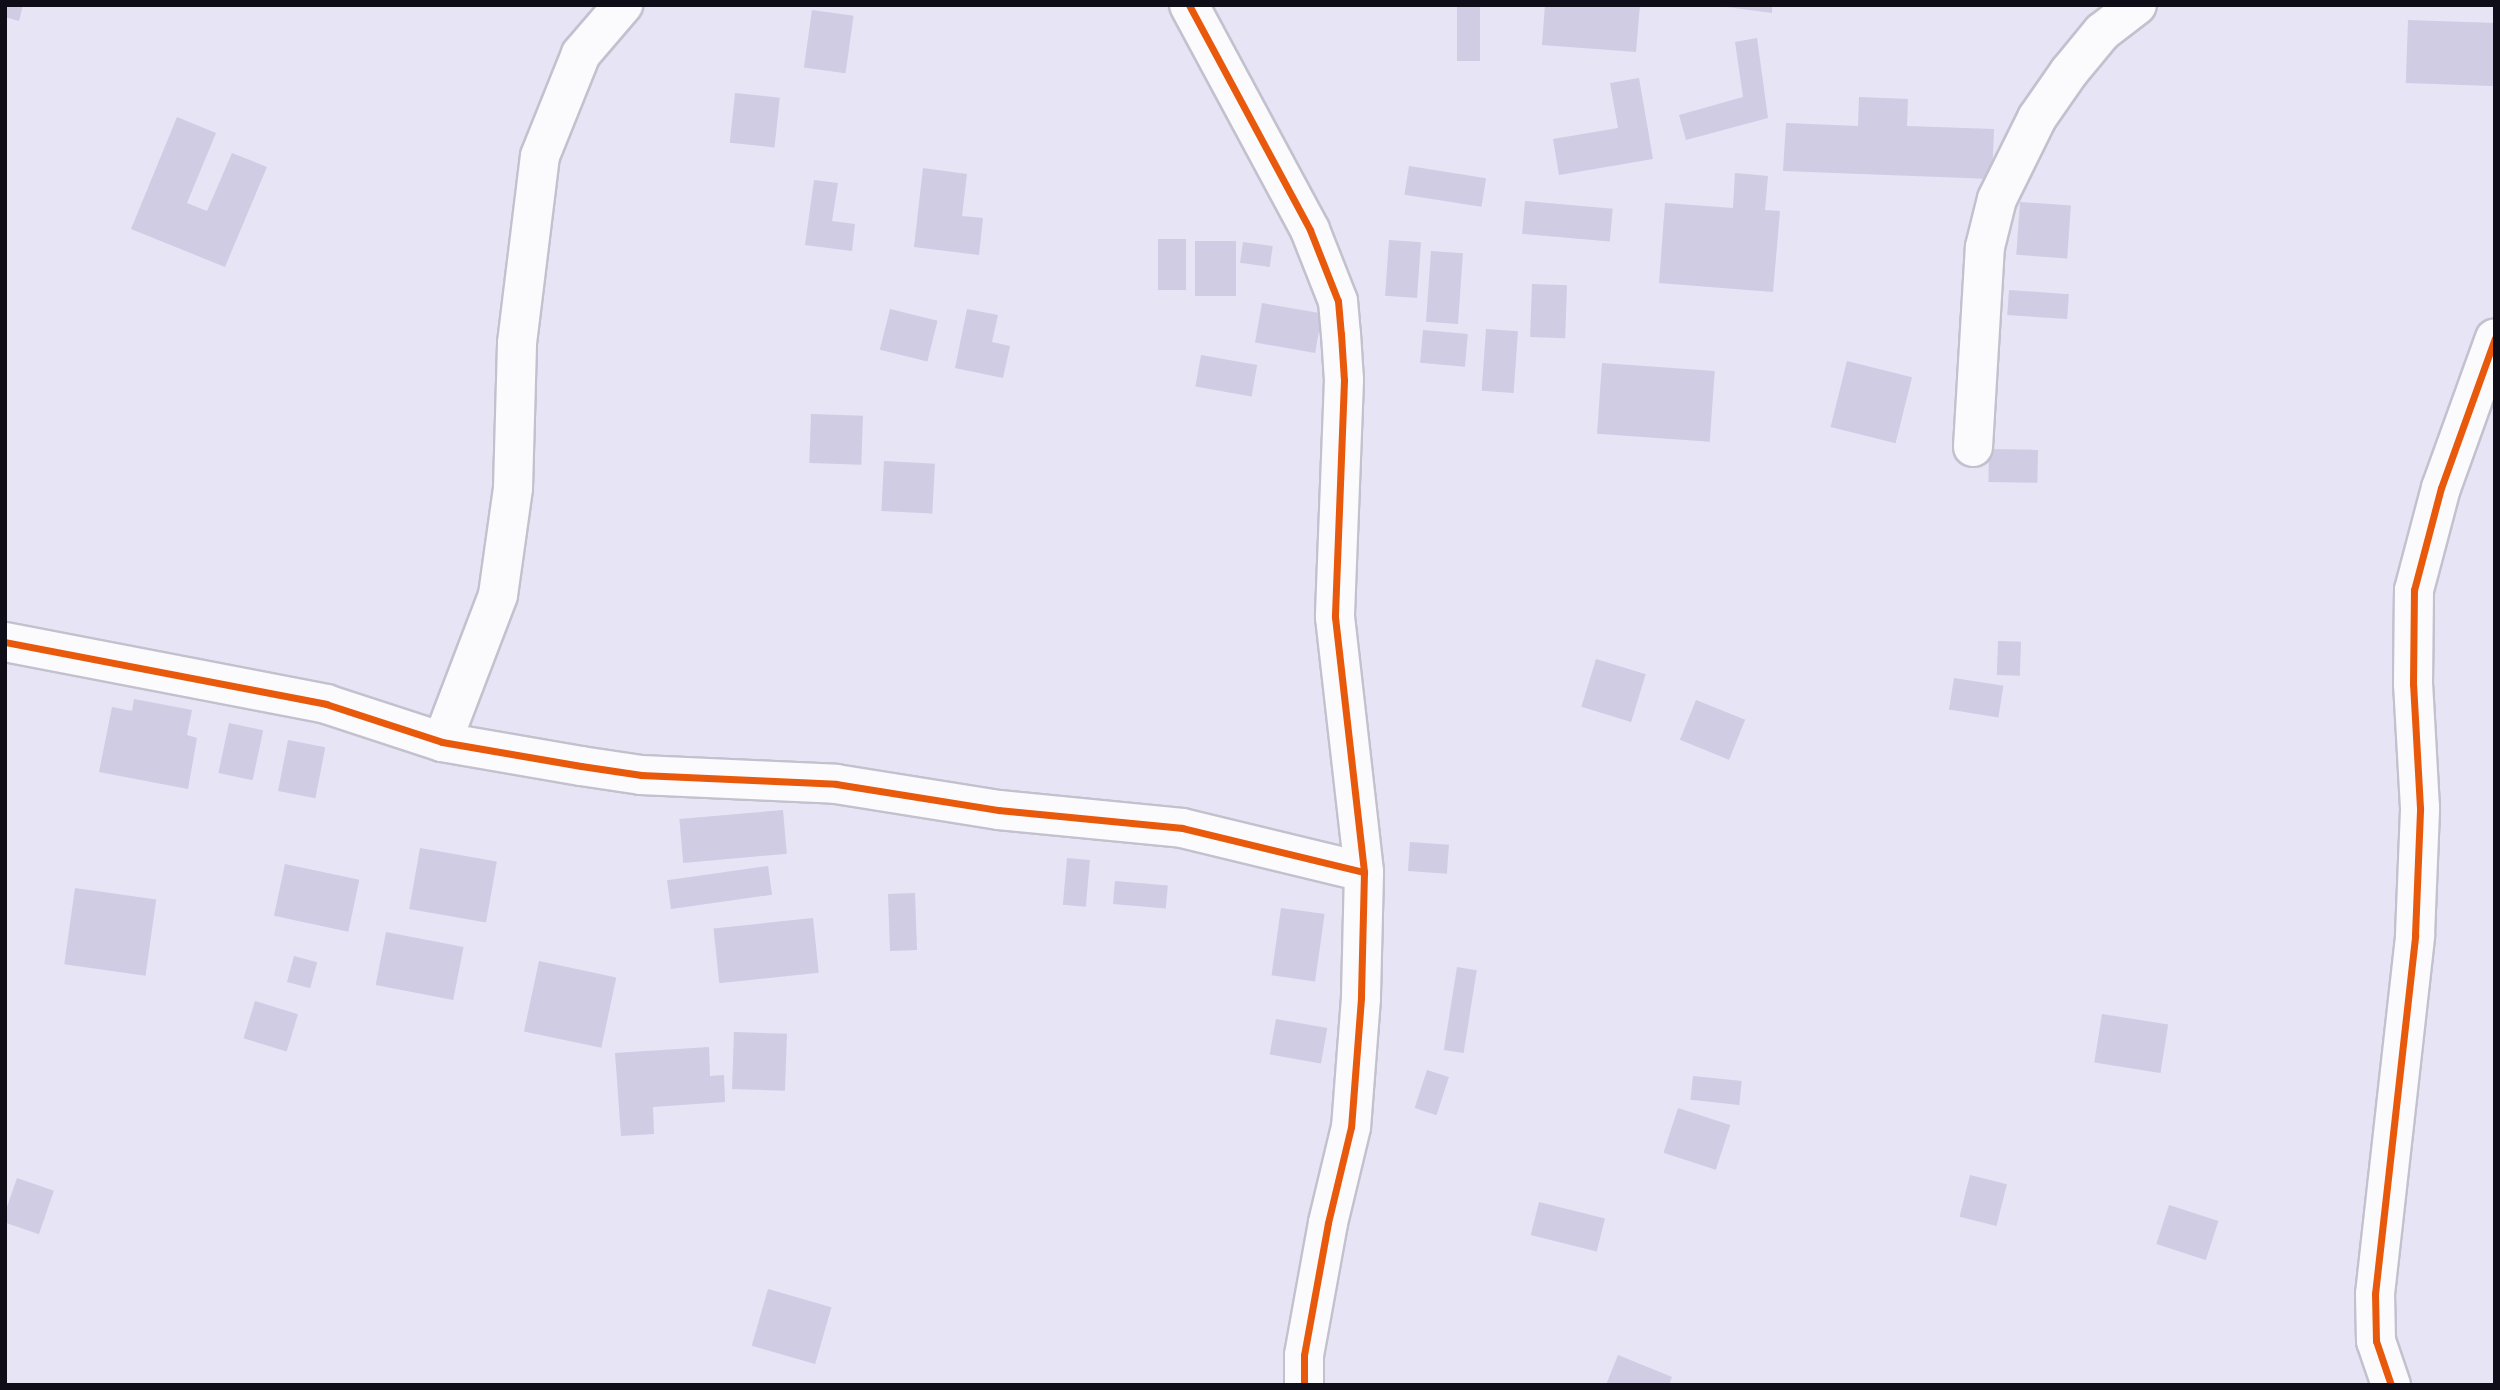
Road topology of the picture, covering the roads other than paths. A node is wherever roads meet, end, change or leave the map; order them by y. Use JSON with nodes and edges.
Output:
{"nodes":[{"id":1,"x":623,"y":5,"type":"edge"},
{"id":2,"x":1188,"y":5,"type":"edge"},
{"id":3,"x":2137,"y":5,"type":"edge"},
{"id":4,"x":2495,"y":338,"type":"edge"},
{"id":5,"x":1973,"y":447,"type":"dead end"},
{"id":6,"x":5,"y":642,"type":"edge"},
{"id":7,"x":442,"y":742,"type":"junction"},
{"id":8,"x":1364,"y":872,"type":"junction"},
{"id":9,"x":1304,"y":1385,"type":"edge"},
{"id":10,"x":2391,"y":1385,"type":"edge"}],
"edges":[{"from":1,"to":7,"type":"street"},
{"from":2,"to":8,"type":"street"},
{"from":3,"to":5,"type":"street"},
{"from":4,"to":10,"type":"street"},
{"from":6,"to":7,"type":"street"},
{"from":7,"to":8,"type":"street"},
{"from":8,"to":9,"type":"street"}]}
